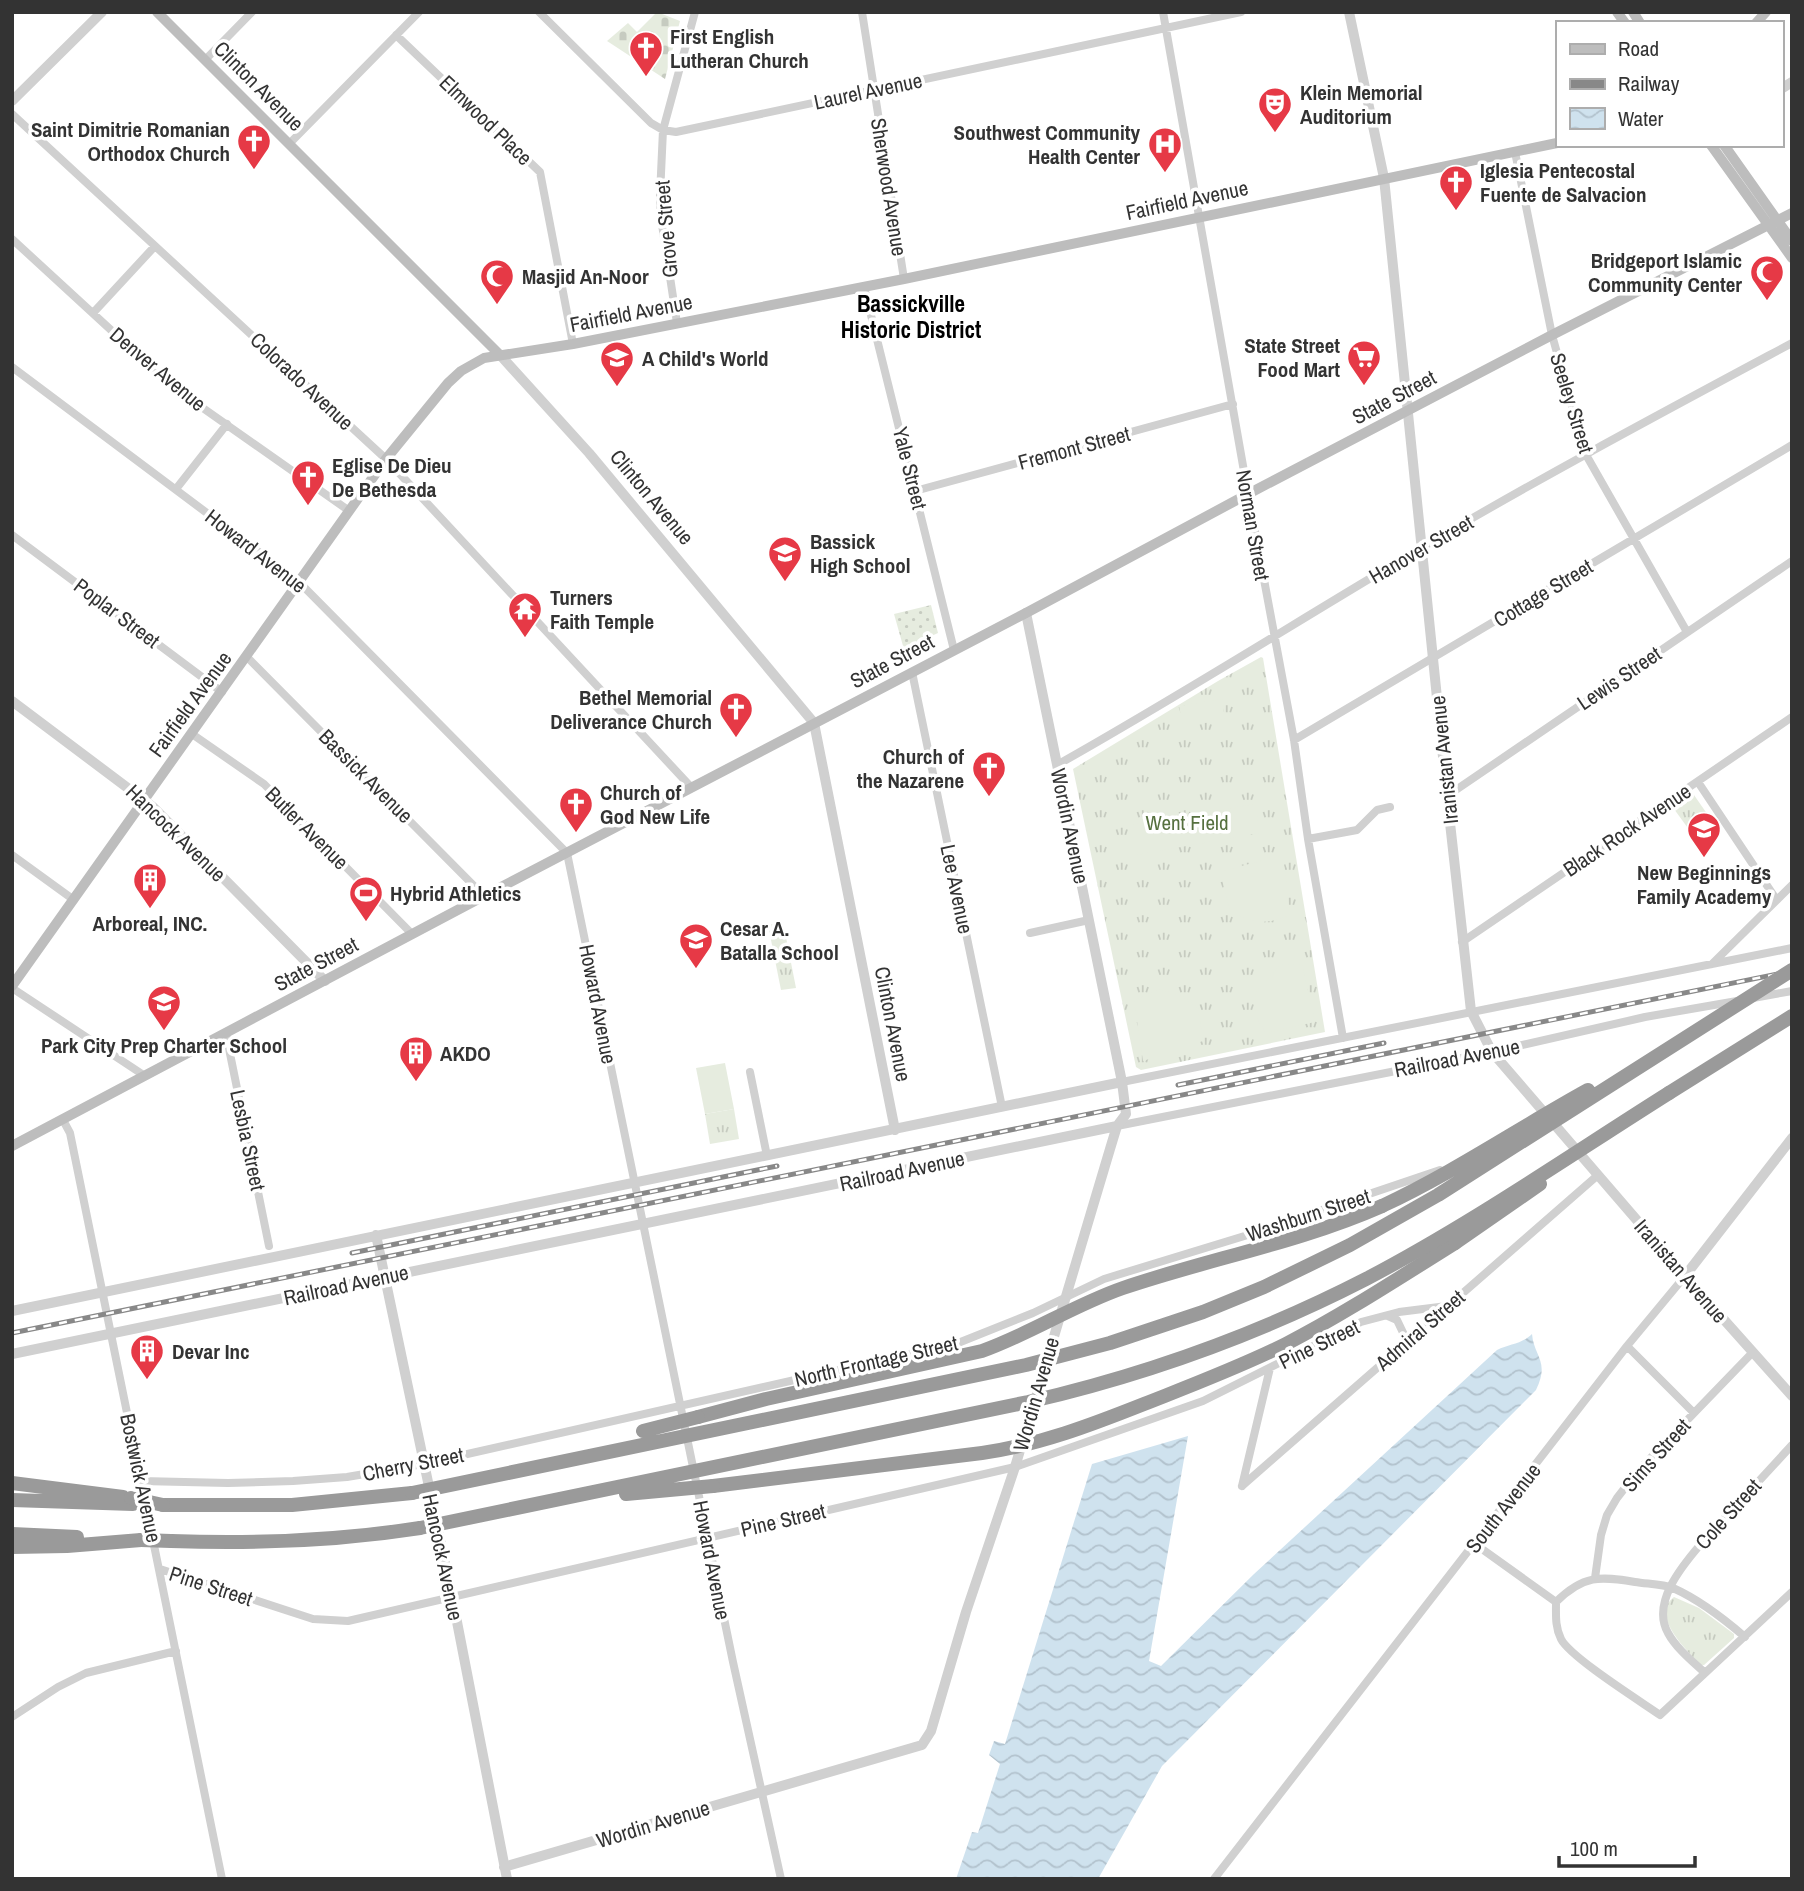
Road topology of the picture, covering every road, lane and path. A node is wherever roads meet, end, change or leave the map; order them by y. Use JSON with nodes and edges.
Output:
{"nodes":[{"id":1,"x":102,"y":12,"type":"edge"},
{"id":2,"x":157,"y":12,"type":"edge"},
{"id":3,"x":252,"y":12,"type":"edge"},
{"id":4,"x":419,"y":12,"type":"edge"},
{"id":5,"x":540,"y":12,"type":"edge"},
{"id":6,"x":695,"y":12,"type":"edge"},
{"id":7,"x":862,"y":12,"type":"edge"},
{"id":8,"x":1163,"y":12,"type":"edge"},
{"id":9,"x":1239,"y":12,"type":"edge"},
{"id":10,"x":1349,"y":12,"type":"edge"},
{"id":11,"x":1166,"y":28,"type":"junction"},
{"id":12,"x":396,"y":34,"type":"junction"},
{"id":13,"x":205,"y":60,"type":"junction"},
{"id":14,"x":874,"y":90,"type":"junction"},
{"id":15,"x":12,"y":101,"type":"edge"},
{"id":16,"x":12,"y":114,"type":"edge"},
{"id":17,"x":663,"y":130,"type":"junction"},
{"id":18,"x":290,"y":143,"type":"junction"},
{"id":19,"x":1556,"y":143,"type":"edge"},
{"id":20,"x":1713,"y":147,"type":"edge"},
{"id":21,"x":1725,"y":147,"type":"edge"},
{"id":22,"x":1515,"y":152,"type":"junction"},
{"id":23,"x":1384,"y":178,"type":"junction"},
{"id":24,"x":1792,"y":213,"type":"edge"},
{"id":25,"x":1198,"y":217,"type":"junction"},
{"id":26,"x":1773,"y":223,"type":"junction"},
{"id":27,"x":12,"y":239,"type":"edge"},
{"id":28,"x":1792,"y":242,"type":"edge"},
{"id":29,"x":155,"y":246,"type":"junction"},
{"id":30,"x":1792,"y":258,"type":"edge"},
{"id":31,"x":904,"y":279,"type":"junction"},
{"id":32,"x":864,"y":287,"type":"junction"},
{"id":33,"x":93,"y":313,"type":"junction"},
{"id":34,"x":677,"y":323,"type":"junction"},
{"id":35,"x":1552,"y":335,"type":"junction"},
{"id":36,"x":1792,"y":343,"type":"edge"},
{"id":37,"x":573,"y":344,"type":"junction"},
{"id":38,"x":500,"y":355,"type":"junction"},
{"id":39,"x":12,"y":368,"type":"edge"},
{"id":40,"x":1233,"y":404,"type":"junction"},
{"id":41,"x":1409,"y":411,"type":"junction"},
{"id":42,"x":228,"y":424,"type":"junction"},
{"id":43,"x":1792,"y":445,"type":"edge"},
{"id":44,"x":1585,"y":453,"type":"junction"},
{"id":45,"x":386,"y":458,"type":"junction"},
{"id":46,"x":176,"y":489,"type":"junction"},
{"id":47,"x":915,"y":491,"type":"junction"},
{"id":48,"x":1248,"y":494,"type":"junction"},
{"id":49,"x":348,"y":510,"type":"junction"},
{"id":50,"x":12,"y":535,"type":"edge"},
{"id":51,"x":1634,"y":539,"type":"junction"},
{"id":52,"x":1422,"y":547,"type":"junction"},
{"id":53,"x":1792,"y":561,"type":"edge"},
{"id":54,"x":299,"y":582,"type":"junction"},
{"id":55,"x":1026,"y":613,"type":"junction"},
{"id":56,"x":1687,"y":632,"type":"junction"},
{"id":57,"x":1273,"y":637,"type":"junction"},
{"id":58,"x":954,"y":650,"type":"junction"},
{"id":59,"x":247,"y":657,"type":"junction"},
{"id":60,"x":1434,"y":658,"type":"junction"},
{"id":61,"x":912,"y":672,"type":"junction"},
{"id":62,"x":222,"y":692,"type":"junction"},
{"id":63,"x":12,"y":701,"type":"edge"},
{"id":64,"x":1792,"y":717,"type":"edge"},
{"id":65,"x":814,"y":723,"type":"junction"},
{"id":66,"x":192,"y":734,"type":"junction"},
{"id":67,"x":1294,"y":740,"type":"junction"},
{"id":68,"x":1057,"y":765,"type":"junction"},
{"id":69,"x":1698,"y":782,"type":"junction"},
{"id":70,"x":691,"y":787,"type":"junction"},
{"id":71,"x":1447,"y":796,"type":"junction"},
{"id":72,"x":145,"y":800,"type":"junction"},
{"id":73,"x":1390,"y":807,"type":"dead end"},
{"id":74,"x":1308,"y":839,"type":"junction"},
{"id":75,"x":567,"y":853,"type":"junction"},
{"id":76,"x":12,"y":855,"type":"edge"},
{"id":77,"x":1792,"y":885,"type":"edge"},
{"id":78,"x":484,"y":896,"type":"junction"},
{"id":79,"x":1776,"y":899,"type":"junction"},
{"id":80,"x":74,"y":900,"type":"junction"},
{"id":81,"x":1089,"y":920,"type":"junction"},
{"id":82,"x":1030,"y":933,"type":"dead end"},
{"id":83,"x":412,"y":934,"type":"junction"},
{"id":84,"x":1462,"y":942,"type":"junction"},
{"id":85,"x":1792,"y":948,"type":"edge"},
{"id":86,"x":1711,"y":965,"type":"junction"},
{"id":87,"x":1790,"y":972,"type":"edge"},
{"id":88,"x":325,"y":981,"type":"junction"},
{"id":89,"x":12,"y":987,"type":"edge"},
{"id":90,"x":1792,"y":991,"type":"edge"},
{"id":91,"x":1471,"y":1011,"type":"junction"},
{"id":92,"x":1792,"y":1016,"type":"edge"},
{"id":93,"x":1700,"y":1030,"type":"junction"},
{"id":94,"x":226,"y":1034,"type":"junction"},
{"id":95,"x":1343,"y":1038,"type":"junction"},
{"id":96,"x":1492,"y":1052,"type":"junction"},
{"id":97,"x":750,"y":1072,"type":"dead end"},
{"id":98,"x":145,"y":1076,"type":"junction"},
{"id":99,"x":1122,"y":1082,"type":"junction"},
{"id":100,"x":1669,"y":1093,"type":"junction"},
{"id":101,"x":1002,"y":1107,"type":"junction"},
{"id":102,"x":1542,"y":1111,"type":"junction"},
{"id":103,"x":63,"y":1120,"type":"junction"},
{"id":104,"x":1117,"y":1126,"type":"junction"},
{"id":105,"x":895,"y":1130,"type":"junction"},
{"id":106,"x":1792,"y":1138,"type":"edge"},
{"id":107,"x":12,"y":1146,"type":"edge"},
{"id":108,"x":767,"y":1156,"type":"junction"},
{"id":109,"x":1598,"y":1175,"type":"junction"},
{"id":110,"x":635,"y":1182,"type":"junction"},
{"id":111,"x":643,"y":1224,"type":"junction"},
{"id":112,"x":376,"y":1235,"type":"junction"},
{"id":113,"x":270,"y":1246,"type":"dead end"},
{"id":114,"x":1685,"y":1276,"type":"junction"},
{"id":115,"x":384,"y":1277,"type":"junction"},
{"id":116,"x":104,"y":1292,"type":"junction"},
{"id":117,"x":1065,"y":1298,"type":"junction"},
{"id":118,"x":1447,"y":1306,"type":"junction"},
{"id":119,"x":12,"y":1311,"type":"edge"},
{"id":120,"x":1059,"y":1315,"type":"junction"},
{"id":121,"x":1388,"y":1316,"type":"junction"},
{"id":122,"x":111,"y":1333,"type":"junction"},
{"id":123,"x":1408,"y":1341,"type":"junction"},
{"id":124,"x":1627,"y":1346,"type":"junction"},
{"id":125,"x":1753,"y":1352,"type":"junction"},
{"id":126,"x":12,"y":1354,"type":"edge"},
{"id":127,"x":1270,"y":1368,"type":"junction"},
{"id":128,"x":1792,"y":1396,"type":"edge"},
{"id":129,"x":680,"y":1406,"type":"junction"},
{"id":130,"x":1694,"y":1413,"type":"junction"},
{"id":131,"x":1792,"y":1445,"type":"edge"},
{"id":132,"x":1020,"y":1447,"type":"junction"},
{"id":133,"x":631,"y":1449,"type":"junction"},
{"id":134,"x":423,"y":1464,"type":"junction"},
{"id":135,"x":1015,"y":1466,"type":"junction"},
{"id":136,"x":141,"y":1481,"type":"junction"},
{"id":137,"x":12,"y":1483,"type":"edge"},
{"id":138,"x":569,"y":1499,"type":"junction"},
{"id":139,"x":12,"y":1500,"type":"edge"},
{"id":140,"x":132,"y":1501,"type":"junction"},
{"id":141,"x":12,"y":1534,"type":"edge"},
{"id":142,"x":708,"y":1538,"type":"junction"},
{"id":143,"x":141,"y":1541,"type":"junction"},
{"id":144,"x":1475,"y":1544,"type":"junction"},
{"id":145,"x":12,"y":1547,"type":"edge"},
{"id":146,"x":160,"y":1569,"type":"junction"},
{"id":147,"x":1595,"y":1578,"type":"junction"},
{"id":148,"x":1671,"y":1587,"type":"junction"},
{"id":149,"x":1792,"y":1592,"type":"edge"},
{"id":150,"x":452,"y":1597,"type":"junction"},
{"id":151,"x":1556,"y":1602,"type":"junction"},
{"id":152,"x":1745,"y":1637,"type":"junction"},
{"id":153,"x":176,"y":1651,"type":"junction"},
{"id":154,"x":1705,"y":1673,"type":"junction"},
{"id":155,"x":12,"y":1717,"type":"edge"},
{"id":156,"x":761,"y":1792,"type":"junction"},
{"id":157,"x":504,"y":1867,"type":"junction"},
{"id":158,"x":222,"y":1879,"type":"edge"},
{"id":159,"x":507,"y":1879,"type":"edge"},
{"id":160,"x":781,"y":1879,"type":"edge"},
{"id":161,"x":1214,"y":1879,"type":"edge"}],
"edges":[{"from":1,"to":15,"type":"street"},
{"from":2,"to":13,"type":"main road","name":"Clinton Avenue"},
{"from":3,"to":13,"type":"street"},
{"from":4,"to":12,"type":"street"},
{"from":5,"to":17,"type":"street"},
{"from":6,"to":17,"type":"street","name":"Grove Street"},
{"from":7,"to":14,"type":"street","name":"Sherwood Avenue"},
{"from":8,"to":11,"type":"street","name":"Norman Street"},
{"from":9,"to":11,"type":"street","name":"Laurel Avenue"},
{"from":10,"to":23,"type":"street","name":"Iranistan Avenue"},
{"from":11,"to":14,"type":"street","name":"Laurel Avenue"},
{"from":11,"to":25,"type":"street","name":"Norman Street"},
{"from":12,"to":18,"type":"street"},
{"from":12,"to":37,"type":"street","name":"Elmwood Place"},
{"from":13,"to":18,"type":"main road","name":"Clinton Avenue"},
{"from":14,"to":17,"type":"street","name":"Laurel Avenue"},
{"from":14,"to":31,"type":"street","name":"Sherwood Avenue"},
{"from":16,"to":29,"type":"street","name":"Colorado Avenue"},
{"from":17,"to":34,"type":"street","name":"Grove Street"},
{"from":18,"to":38,"type":"main road","name":"Clinton Avenue"},
{"from":19,"to":22,"type":"main road","name":"Fairfield Avenue"},
{"from":20,"to":26,"type":"main road"},
{"from":21,"to":26,"type":"main road"},
{"from":22,"to":23,"type":"main road","name":"Fairfield Avenue"},
{"from":22,"to":35,"type":"street","name":"Seeley Street"},
{"from":23,"to":25,"type":"main road","name":"Fairfield Avenue"},
{"from":23,"to":41,"type":"street","name":"Iranistan Avenue"},
{"from":24,"to":26,"type":"main road","name":"State Street"},
{"from":25,"to":31,"type":"main road","name":"Fairfield Avenue"},
{"from":25,"to":40,"type":"street","name":"Norman Street"},
{"from":26,"to":28,"type":"main road"},
{"from":26,"to":30,"type":"main road"},
{"from":26,"to":35,"type":"main road","name":"State Street"},
{"from":27,"to":33,"type":"street","name":"Denver Avenue"},
{"from":29,"to":33,"type":"street"},
{"from":29,"to":45,"type":"street","name":"Colorado Avenue"},
{"from":31,"to":32,"type":"main road","name":"Fairfield Avenue"},
{"from":32,"to":34,"type":"main road","name":"Fairfield Avenue"},
{"from":32,"to":47,"type":"street","name":"Yale Street"},
{"from":33,"to":42,"type":"street","name":"Denver Avenue"},
{"from":34,"to":37,"type":"main road","name":"Fairfield Avenue"},
{"from":35,"to":41,"type":"main road","name":"State Street"},
{"from":35,"to":44,"type":"street","name":"Seeley Street"},
{"from":36,"to":44,"type":"street","name":"Hanover Street"},
{"from":37,"to":38,"type":"main road","name":"Fairfield Avenue"},
{"from":38,"to":45,"type":"main road","name":"Fairfield Avenue"},
{"from":38,"to":65,"type":"street","name":"Clinton Avenue"},
{"from":39,"to":46,"type":"street","name":"Howard Avenue"},
{"from":40,"to":47,"type":"street","name":"Fremont Street"},
{"from":40,"to":48,"type":"street","name":"Norman Street"},
{"from":41,"to":48,"type":"main road","name":"State Street"},
{"from":41,"to":52,"type":"street","name":"Iranistan Avenue"},
{"from":42,"to":46,"type":"street"},
{"from":42,"to":49,"type":"street","name":"Denver Avenue"},
{"from":43,"to":51,"type":"street","name":"Cottage Street"},
{"from":44,"to":51,"type":"street","name":"Seeley Street"},
{"from":44,"to":52,"type":"street","name":"Hanover Street"},
{"from":45,"to":49,"type":"main road","name":"Fairfield Avenue"},
{"from":45,"to":70,"type":"street","name":"Colorado Avenue"},
{"from":46,"to":54,"type":"street","name":"Howard Avenue"},
{"from":47,"to":58,"type":"street","name":"Yale Street"},
{"from":48,"to":55,"type":"main road","name":"State Street"},
{"from":48,"to":57,"type":"street","name":"Norman Street"},
{"from":49,"to":54,"type":"main road","name":"Fairfield Avenue"},
{"from":50,"to":62,"type":"street","name":"Poplar Street"},
{"from":51,"to":56,"type":"street","name":"Seeley Street"},
{"from":51,"to":60,"type":"street","name":"Cottage Street"},
{"from":52,"to":57,"type":"street","name":"Hanover Street"},
{"from":52,"to":60,"type":"street","name":"Iranistan Avenue"},
{"from":53,"to":56,"type":"street","name":"Lewis Street"},
{"from":54,"to":59,"type":"main road","name":"Fairfield Avenue"},
{"from":54,"to":75,"type":"street","name":"Howard Avenue"},
{"from":55,"to":58,"type":"main road","name":"State Street"},
{"from":55,"to":68,"type":"street","name":"Wordin Avenue"},
{"from":56,"to":71,"type":"street","name":"Lewis Street"},
{"from":57,"to":67,"type":"street","name":"Norman Street"},
{"from":57,"to":68,"type":"street","name":"Hanover Street"},
{"from":58,"to":61,"type":"main road","name":"State Street"},
{"from":59,"to":62,"type":"main road","name":"Fairfield Avenue"},
{"from":59,"to":78,"type":"street","name":"Bassick Avenue"},
{"from":60,"to":67,"type":"street","name":"Cottage Street"},
{"from":60,"to":71,"type":"street","name":"Iranistan Avenue"},
{"from":61,"to":65,"type":"main road","name":"State Street"},
{"from":61,"to":101,"type":"street","name":"Lee Avenue"},
{"from":62,"to":66,"type":"main road","name":"Fairfield Avenue"},
{"from":63,"to":72,"type":"street","name":"Hancock Avenue"},
{"from":64,"to":69,"type":"street","name":"Black Rock Avenue"},
{"from":65,"to":70,"type":"main road","name":"State Street"},
{"from":65,"to":105,"type":"street","name":"Clinton Avenue"},
{"from":66,"to":72,"type":"main road","name":"Fairfield Avenue"},
{"from":66,"to":83,"type":"street","name":"Butler Avenue"},
{"from":67,"to":74,"type":"street","name":"Norman Street"},
{"from":68,"to":81,"type":"street","name":"Wordin Avenue"},
{"from":69,"to":79,"type":"street"},
{"from":69,"to":84,"type":"street","name":"Black Rock Avenue"},
{"from":70,"to":75,"type":"main road","name":"State Street"},
{"from":71,"to":84,"type":"street","name":"Iranistan Avenue"},
{"from":72,"to":80,"type":"main road","name":"Fairfield Avenue"},
{"from":72,"to":88,"type":"street","name":"Hancock Avenue"},
{"from":73,"to":74,"type":"street"},
{"from":74,"to":95,"type":"street","name":"Norman Street"},
{"from":75,"to":78,"type":"main road","name":"State Street"},
{"from":75,"to":110,"type":"street","name":"Howard Avenue"},
{"from":76,"to":80,"type":"street"},
{"from":77,"to":79,"type":"street"},
{"from":78,"to":83,"type":"main road","name":"State Street"},
{"from":79,"to":86,"type":"street"},
{"from":80,"to":89,"type":"main road","name":"Fairfield Avenue"},
{"from":81,"to":82,"type":"street"},
{"from":81,"to":99,"type":"street","name":"Wordin Avenue"},
{"from":83,"to":88,"type":"main road","name":"State Street"},
{"from":84,"to":91,"type":"street","name":"Iranistan Avenue"},
{"from":85,"to":86,"type":"street","name":"Railroad Avenue"},
{"from":86,"to":91,"type":"street","name":"Railroad Avenue"},
{"from":87,"to":93,"type":"highway","bridge":true},
{"from":88,"to":94,"type":"main road","name":"State Street"},
{"from":89,"to":98,"type":"street"},
{"from":90,"to":96,"type":"street","name":"Railroad Avenue"},
{"from":91,"to":95,"type":"street","name":"Railroad Avenue"},
{"from":91,"to":96,"type":"street","name":"Iranistan Avenue"},
{"from":92,"to":100,"type":"highway"},
{"from":93,"to":120,"type":"highway","bridge":true},
{"from":93,"to":133,"type":"highway","bridge":true},
{"from":94,"to":98,"type":"main road","name":"State Street"},
{"from":94,"to":113,"type":"street","name":"Lesbia Street"},
{"from":95,"to":99,"type":"street","name":"Railroad Avenue"},
{"from":96,"to":102,"type":"street","name":"Iranistan Avenue"},
{"from":96,"to":104,"type":"street","name":"Railroad Avenue"},
{"from":97,"to":108,"type":"street"},
{"from":98,"to":103,"type":"main road","name":"State Street"},
{"from":99,"to":101,"type":"street","name":"Railroad Avenue"},
{"from":99,"to":104,"type":"street","name":"Wordin Avenue"},
{"from":100,"to":132,"type":"highway","bridge":true},
{"from":100,"to":138,"type":"highway","bridge":true},
{"from":101,"to":105,"type":"street","name":"Railroad Avenue"},
{"from":102,"to":109,"type":"street","name":"Iranistan Avenue"},
{"from":102,"to":117,"type":"street","name":"Washburn Street"},
{"from":103,"to":107,"type":"main road","name":"State Street"},
{"from":103,"to":116,"type":"street","name":"Bostwick Avenue"},
{"from":104,"to":111,"type":"street","name":"Railroad Avenue"},
{"from":104,"to":117,"type":"street","name":"Wordin Avenue"},
{"from":105,"to":108,"type":"street","name":"Railroad Avenue"},
{"from":106,"to":114,"type":"street","name":"South Avenue"},
{"from":108,"to":110,"type":"street","name":"Railroad Avenue"},
{"from":109,"to":114,"type":"street","name":"Iranistan Avenue"},
{"from":109,"to":118,"type":"street","name":"Admiral Street"},
{"from":110,"to":111,"type":"street","name":"Howard Avenue"},
{"from":110,"to":112,"type":"street","name":"Railroad Avenue"},
{"from":111,"to":115,"type":"street","name":"Railroad Avenue"},
{"from":111,"to":129,"type":"street","name":"Howard Avenue"},
{"from":112,"to":115,"type":"street","name":"Hancock Avenue"},
{"from":112,"to":116,"type":"street","name":"Railroad Avenue"},
{"from":114,"to":124,"type":"street","name":"South Avenue"},
{"from":114,"to":125,"type":"street","name":"Iranistan Avenue"},
{"from":115,"to":122,"type":"street","name":"Railroad Avenue"},
{"from":115,"to":134,"type":"street","name":"Hancock Avenue"},
{"from":116,"to":119,"type":"street","name":"Railroad Avenue"},
{"from":116,"to":122,"type":"street","name":"Bostwick Avenue"},
{"from":117,"to":120,"type":"street","name":"Wordin Avenue"},
{"from":117,"to":129,"type":"street","name":"North Frontage Street"},
{"from":118,"to":121,"type":"street","name":"Pine Street"},
{"from":118,"to":123,"type":"street","name":"Admiral Street"},
{"from":120,"to":132,"type":"street","name":"Wordin Avenue"},
{"from":120,"to":133,"type":"highway","bridge":true},
{"from":121,"to":123,"type":"street","name":"Pine Street"},
{"from":121,"to":127,"type":"street","name":"Pine Street"},
{"from":122,"to":126,"type":"street","name":"Railroad Avenue"},
{"from":122,"to":136,"type":"street","name":"Bostwick Avenue"},
{"from":123,"to":127,"type":"street","name":"Admiral Street"},
{"from":124,"to":130,"type":"street"},
{"from":124,"to":144,"type":"street","name":"South Avenue"},
{"from":125,"to":128,"type":"street","name":"Iranistan Avenue"},
{"from":125,"to":130,"type":"street","name":"Sims Street"},
{"from":127,"to":135,"type":"street","name":"Pine Street"},
{"from":129,"to":134,"type":"street","name":"Cherry Street"},
{"from":129,"to":142,"type":"street","name":"Howard Avenue"},
{"from":130,"to":147,"type":"street","name":"Sims Street"},
{"from":131,"to":148,"type":"street","name":"Cole Street"},
{"from":132,"to":135,"type":"street","name":"Wordin Avenue"},
{"from":132,"to":138,"type":"highway","bridge":true},
{"from":133,"to":140,"type":"highway","bridge":true},
{"from":134,"to":136,"type":"street","name":"Cherry Street"},
{"from":134,"to":150,"type":"street","name":"Hancock Avenue"},
{"from":135,"to":142,"type":"street","name":"Pine Street"},
{"from":135,"to":156,"type":"street","name":"Wordin Avenue"},
{"from":136,"to":146,"type":"street","name":"Bostwick Avenue"},
{"from":137,"to":140,"type":"highway"},
{"from":138,"to":143,"type":"highway","bridge":true},
{"from":139,"to":140,"type":"highway"},
{"from":141,"to":143,"type":"highway"},
{"from":142,"to":150,"type":"street","name":"Pine Street"},
{"from":142,"to":156,"type":"street","name":"Howard Avenue"},
{"from":143,"to":145,"type":"highway"},
{"from":144,"to":151,"type":"street"},
{"from":144,"to":161,"type":"street","name":"South Avenue"},
{"from":146,"to":150,"type":"street","name":"Pine Street"},
{"from":146,"to":153,"type":"street","name":"Bostwick Avenue"},
{"from":147,"to":148,"type":"street"},
{"from":147,"to":151,"type":"street"},
{"from":148,"to":152,"type":"street"},
{"from":148,"to":154,"type":"street"},
{"from":149,"to":152,"type":"street"},
{"from":150,"to":157,"type":"street","name":"Hancock Avenue"},
{"from":151,"to":154,"type":"street"},
{"from":152,"to":154,"type":"street"},
{"from":153,"to":155,"type":"street"},
{"from":153,"to":158,"type":"street","name":"Bostwick Avenue"},
{"from":156,"to":157,"type":"street","name":"Wordin Avenue"},
{"from":156,"to":160,"type":"street","name":"Howard Avenue"},
{"from":157,"to":159,"type":"street","name":"Hancock Avenue"}]}
